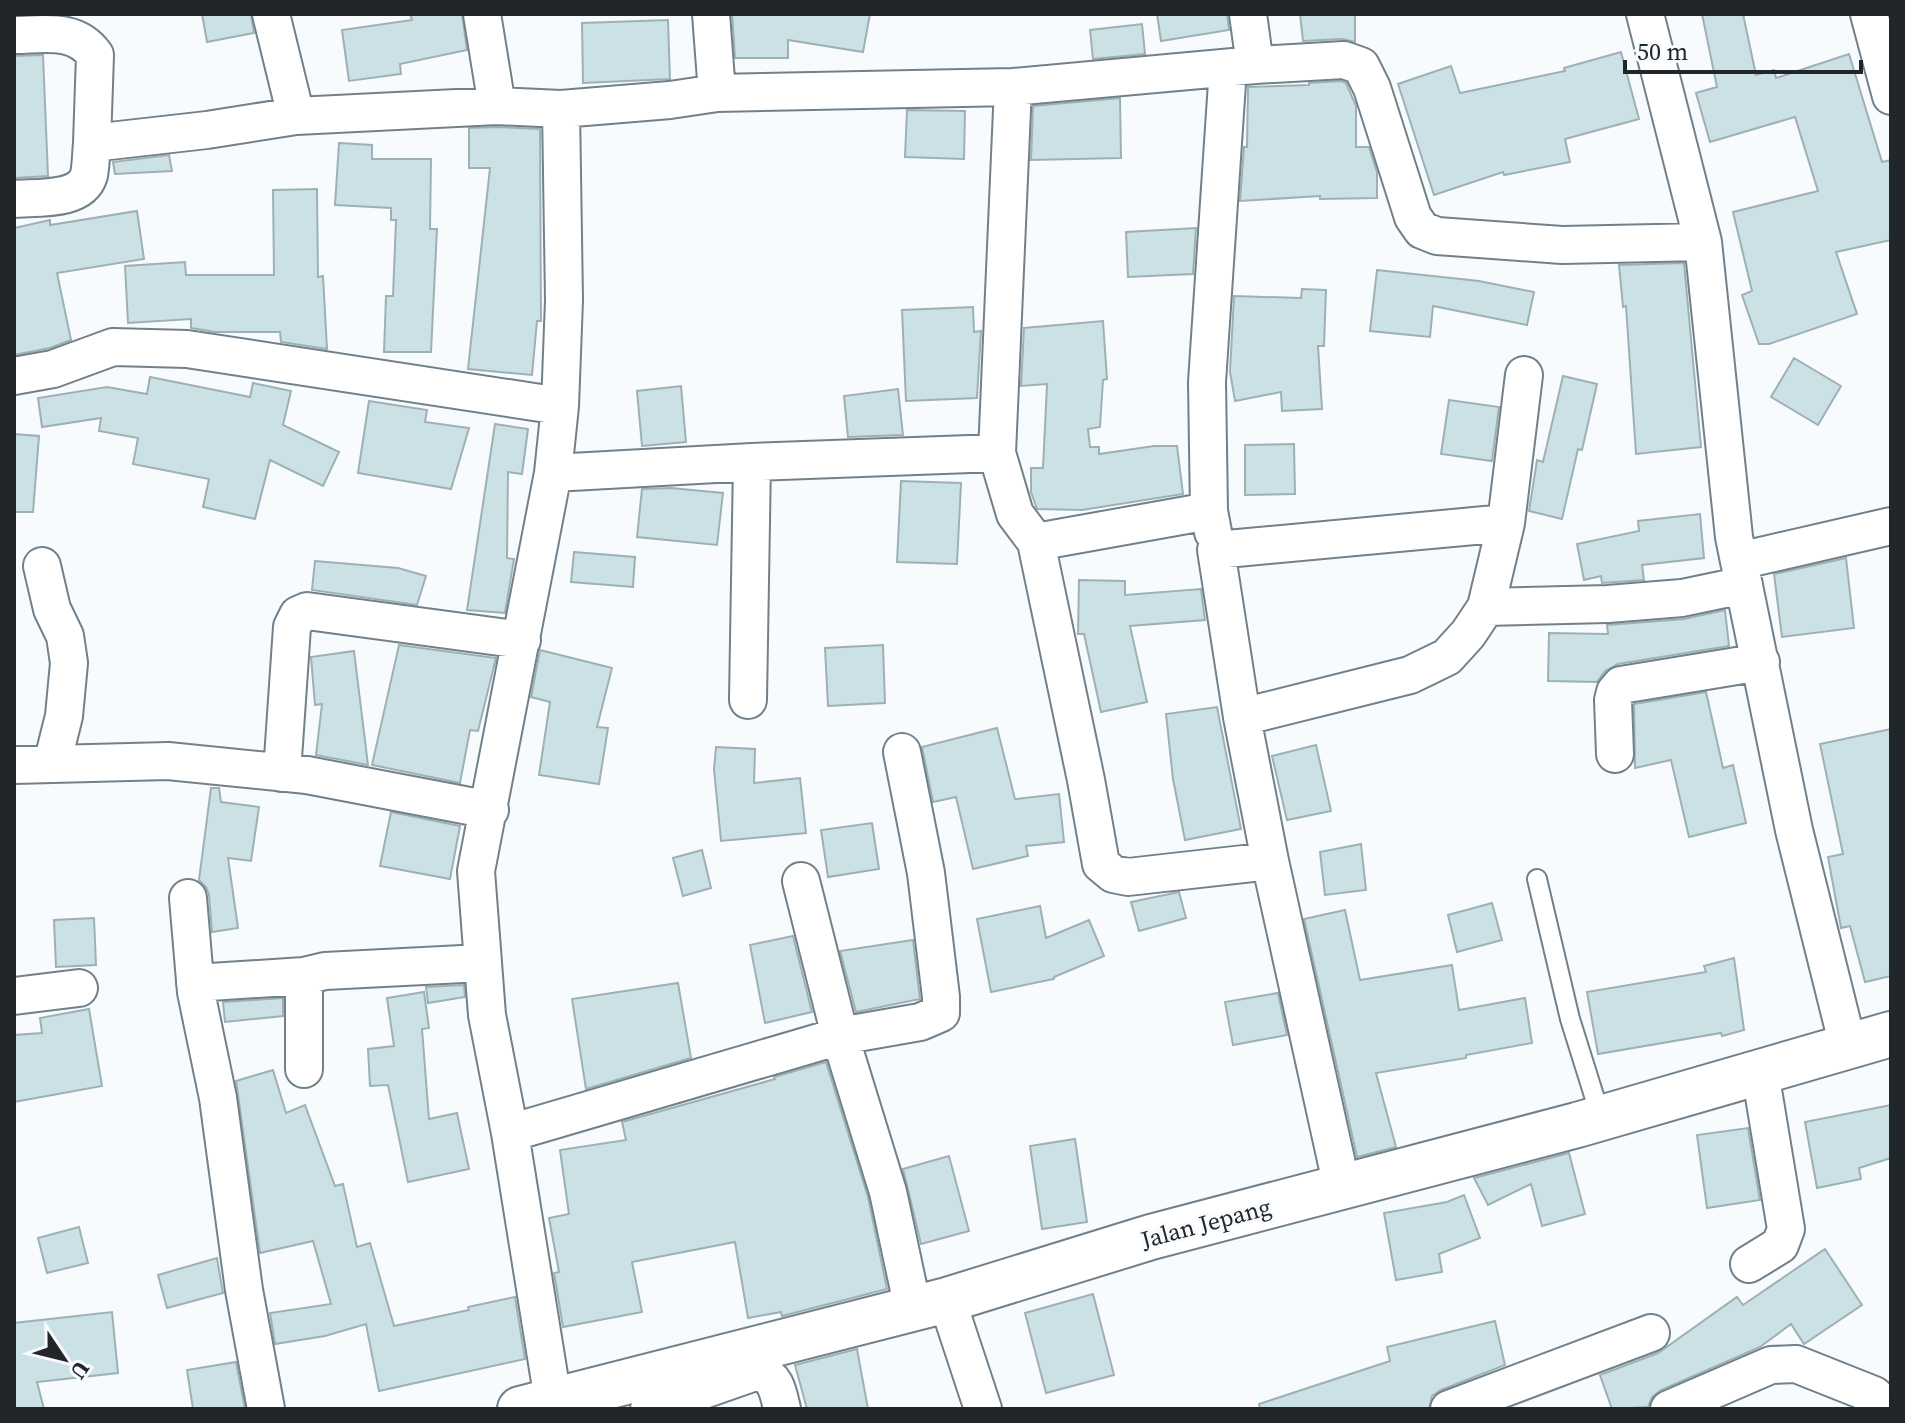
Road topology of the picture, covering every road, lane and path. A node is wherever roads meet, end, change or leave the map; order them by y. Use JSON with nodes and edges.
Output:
{"nodes":[{"id":1,"x":271,"y":14,"type":"edge"},
{"id":2,"x":482,"y":14,"type":"edge"},
{"id":3,"x":711,"y":14,"type":"edge"},
{"id":4,"x":1248,"y":14,"type":"edge"},
{"id":5,"x":1645,"y":14,"type":"edge"},
{"id":6,"x":1869,"y":14,"type":"edge"},
{"id":7,"x":14,"y":35,"type":"edge"},
{"id":8,"x":1242,"y":66,"type":"junction"},
{"id":9,"x":1013,"y":87,"type":"junction"},
{"id":10,"x":717,"y":93,"type":"junction"},
{"id":11,"x":1891,"y":96,"type":"edge"},
{"id":12,"x":497,"y":106,"type":"junction"},
{"id":13,"x":561,"y":109,"type":"junction"},
{"id":14,"x":296,"y":116,"type":"junction"},
{"id":15,"x":92,"y":143,"type":"junction"},
{"id":16,"x":14,"y":199,"type":"edge"},
{"id":17,"x":1703,"y":242,"type":"junction"},
{"id":18,"x":1524,"y":375,"type":"dead end"},
{"id":19,"x":14,"y":376,"type":"edge"},
{"id":20,"x":560,"y":406,"type":"junction"},
{"id":21,"x":997,"y":453,"type":"junction"},
{"id":22,"x":752,"y":462,"type":"junction"},
{"id":23,"x":553,"y":473,"type":"junction"},
{"id":24,"x":1209,"y":511,"type":"junction"},
{"id":25,"x":1506,"y":523,"type":"junction"},
{"id":26,"x":1891,"y":526,"type":"edge"},
{"id":27,"x":1036,"y":542,"type":"junction"},
{"id":28,"x":1216,"y":550,"type":"junction"},
{"id":29,"x":42,"y":566,"type":"dead end"},
{"id":30,"x":1741,"y":573,"type":"junction"},
{"id":31,"x":1486,"y":607,"type":"junction"},
{"id":32,"x":522,"y":640,"type":"junction"},
{"id":33,"x":1761,"y":662,"type":"junction"},
{"id":34,"x":748,"y":700,"type":"dead end"},
{"id":35,"x":1242,"y":717,"type":"junction"},
{"id":36,"x":902,"y":752,"type":"dead end"},
{"id":37,"x":1615,"y":754,"type":"dead end"},
{"id":38,"x":52,"y":764,"type":"junction"},
{"id":39,"x":14,"y":765,"type":"edge"},
{"id":40,"x":282,"y":773,"type":"junction"},
{"id":41,"x":490,"y":810,"type":"junction"},
{"id":42,"x":1270,"y":861,"type":"junction"},
{"id":43,"x":1537,"y":879,"type":"dead end"},
{"id":44,"x":801,"y":881,"type":"dead end"},
{"id":45,"x":188,"y":898,"type":"dead end"},
{"id":46,"x":482,"y":963,"type":"junction"},
{"id":47,"x":304,"y":976,"type":"junction"},
{"id":48,"x":195,"y":983,"type":"junction"},
{"id":49,"x":79,"y":988,"type":"dead end"},
{"id":50,"x":14,"y":996,"type":"edge"},
{"id":51,"x":1891,"y":1034,"type":"edge"},
{"id":52,"x":840,"y":1036,"type":"junction"},
{"id":53,"x":1848,"y":1046,"type":"junction"},
{"id":54,"x":304,"y":1069,"type":"dead end"},
{"id":55,"x":1760,"y":1072,"type":"junction"},
{"id":56,"x":1601,"y":1118,"type":"junction"},
{"id":57,"x":510,"y":1133,"type":"junction"},
{"id":58,"x":1342,"y":1187,"type":"junction"},
{"id":59,"x":1749,"y":1264,"type":"dead end"},
{"id":60,"x":930,"y":1305,"type":"junction"},
{"id":61,"x":1651,"y":1333,"type":"dead end"},
{"id":62,"x":536,"y":1404,"type":"edge"},
{"id":63,"x":266,"y":1409,"type":"edge"},
{"id":64,"x":649,"y":1409,"type":"edge"},
{"id":65,"x":782,"y":1409,"type":"edge"},
{"id":66,"x":983,"y":1409,"type":"edge"},
{"id":67,"x":1449,"y":1409,"type":"edge"},
{"id":68,"x":1669,"y":1409,"type":"edge"},
{"id":69,"x":1888,"y":1409,"type":"edge"}],
"edges":[{"from":1,"to":14,"type":"street"},
{"from":2,"to":12,"type":"street"},
{"from":3,"to":10,"type":"street"},
{"from":4,"to":8,"type":"street"},
{"from":5,"to":17,"type":"street"},
{"from":6,"to":11,"type":"street"},
{"from":7,"to":15,"type":"street"},
{"from":8,"to":9,"type":"street"},
{"from":8,"to":17,"type":"street"},
{"from":8,"to":24,"type":"street"},
{"from":9,"to":10,"type":"street"},
{"from":9,"to":21,"type":"street"},
{"from":10,"to":13,"type":"street"},
{"from":12,"to":13,"type":"street"},
{"from":12,"to":14,"type":"street"},
{"from":13,"to":20,"type":"street"},
{"from":14,"to":15,"type":"street"},
{"from":15,"to":16,"type":"street"},
{"from":17,"to":30,"type":"street"},
{"from":18,"to":25,"type":"street"},
{"from":19,"to":20,"type":"street"},
{"from":20,"to":23,"type":"street"},
{"from":21,"to":22,"type":"street"},
{"from":21,"to":27,"type":"street"},
{"from":22,"to":23,"type":"street"},
{"from":22,"to":34,"type":"street"},
{"from":23,"to":32,"type":"street"},
{"from":24,"to":27,"type":"street"},
{"from":24,"to":28,"type":"street"},
{"from":25,"to":28,"type":"street"},
{"from":25,"to":31,"type":"street"},
{"from":26,"to":30,"type":"street"},
{"from":27,"to":42,"type":"street"},
{"from":28,"to":35,"type":"street"},
{"from":29,"to":38,"type":"street"},
{"from":30,"to":31,"type":"street"},
{"from":30,"to":33,"type":"street"},
{"from":31,"to":35,"type":"street"},
{"from":32,"to":40,"type":"street"},
{"from":32,"to":41,"type":"street"},
{"from":33,"to":37,"type":"street"},
{"from":33,"to":53,"type":"street"},
{"from":35,"to":42,"type":"street"},
{"from":36,"to":52,"type":"street"},
{"from":38,"to":39,"type":"street"},
{"from":38,"to":40,"type":"street"},
{"from":40,"to":41,"type":"street"},
{"from":41,"to":46,"type":"street"},
{"from":42,"to":58,"type":"street"},
{"from":43,"to":56,"type":"lane"},
{"from":44,"to":52,"type":"street"},
{"from":45,"to":48,"type":"street"},
{"from":46,"to":47,"type":"street"},
{"from":46,"to":57,"type":"street"},
{"from":47,"to":48,"type":"street"},
{"from":47,"to":54,"type":"street"},
{"from":48,"to":63,"type":"street"},
{"from":49,"to":50,"type":"street"},
{"from":51,"to":53,"type":"street","name":"Jalan Jepang"},
{"from":52,"to":57,"type":"street"},
{"from":52,"to":60,"type":"street"},
{"from":53,"to":55,"type":"street","name":"Jalan Jepang"},
{"from":55,"to":56,"type":"street","name":"Jalan Jepang"},
{"from":55,"to":59,"type":"street"},
{"from":56,"to":58,"type":"street","name":"Jalan Jepang"},
{"from":57,"to":62,"type":"street"},
{"from":58,"to":60,"type":"street","name":"Jalan Jepang"},
{"from":60,"to":62,"type":"street","name":"Jalan Jepang"},
{"from":60,"to":66,"type":"street"},
{"from":61,"to":67,"type":"street"},
{"from":64,"to":65,"type":"street"},
{"from":68,"to":69,"type":"street"}]}
